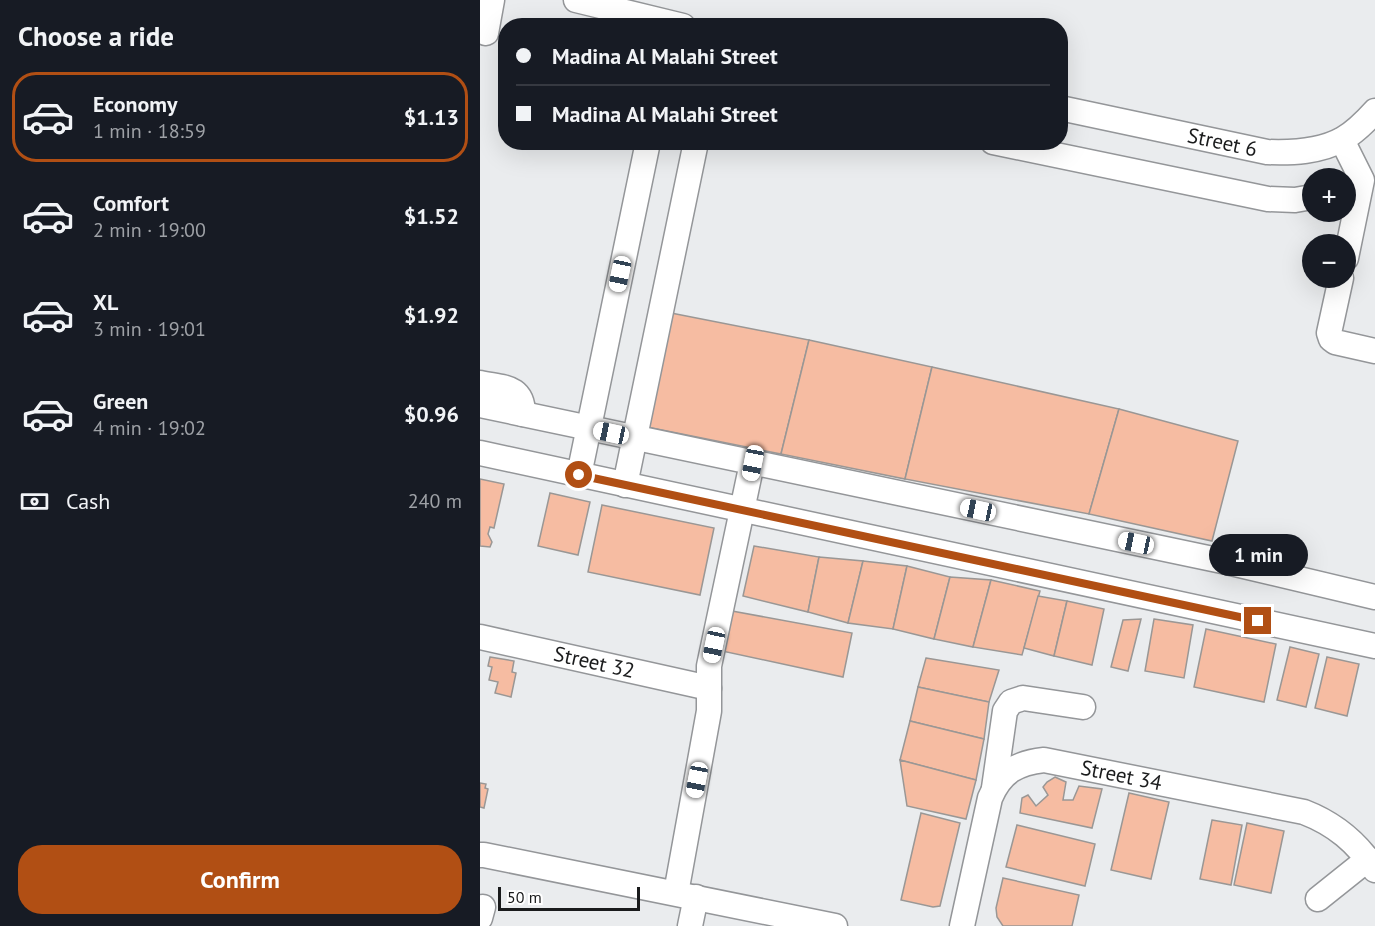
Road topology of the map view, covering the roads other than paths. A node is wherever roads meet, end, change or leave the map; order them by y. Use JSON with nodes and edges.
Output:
{"nodes":[{"id":1,"x":492,"y":0,"type":"edge"},
{"id":2,"x":576,"y":0,"type":"edge"},
{"id":3,"x":648,"y":18,"type":"edge"},
{"id":4,"x":490,"y":34,"type":"edge"},
{"id":5,"x":1068,"y":110,"type":"edge"},
{"id":6,"x":1375,"y":111,"type":"edge"},
{"id":7,"x":1342,"y":140,"type":"junction"},
{"id":8,"x":646,"y":150,"type":"edge"},
{"id":9,"x":694,"y":150,"type":"edge"},
{"id":10,"x":1031,"y":150,"type":"edge"},
{"id":11,"x":1361,"y":180,"type":"edge"},
{"id":12,"x":1302,"y":199,"type":"edge"},
{"id":13,"x":1351,"y":234,"type":"edge"},
{"id":14,"x":1339,"y":288,"type":"edge"},
{"id":15,"x":1375,"y":351,"type":"edge"},
{"id":16,"x":480,"y":383,"type":"edge"},
{"id":17,"x":480,"y":405,"type":"edge"},
{"id":18,"x":523,"y":414,"type":"junction"},
{"id":19,"x":588,"y":428,"type":"junction"},
{"id":20,"x":635,"y":438,"type":"junction"},
{"id":21,"x":480,"y":453,"type":"edge"},
{"id":22,"x":753,"y":463,"type":"junction"},
{"id":23,"x":579,"y":475,"type":"junction"},
{"id":24,"x":625,"y":485,"type":"junction"},
{"id":25,"x":743,"y":510,"type":"junction"},
{"id":26,"x":1375,"y":597,"type":"edge"},
{"id":27,"x":480,"y":637,"type":"edge"},
{"id":28,"x":1375,"y":646,"type":"edge"},
{"id":29,"x":709,"y":688,"type":"junction"},
{"id":30,"x":1083,"y":707,"type":"dead end"},
{"id":31,"x":994,"y":788,"type":"junction"},
{"id":32,"x":480,"y":855,"type":"edge"},
{"id":33,"x":1371,"y":864,"type":"edge"},
{"id":34,"x":686,"y":895,"type":"junction"},
{"id":35,"x":1318,"y":899,"type":"dead end"},
{"id":36,"x":690,"y":926,"type":"edge"},
{"id":37,"x":835,"y":926,"type":"edge"},
{"id":38,"x":962,"y":926,"type":"edge"}],
"edges":[{"from":1,"to":4,"type":"street"},
{"from":2,"to":3,"type":"street"},
{"from":5,"to":7,"type":"street","name":"Street 6"},
{"from":6,"to":7,"type":"street","name":"Street 6"},
{"from":7,"to":11,"type":"street"},
{"from":8,"to":19,"type":"street"},
{"from":9,"to":20,"type":"street"},
{"from":10,"to":12,"type":"street"},
{"from":11,"to":13,"type":"street"},
{"from":14,"to":15,"type":"street"},
{"from":16,"to":18,"type":"street"},
{"from":17,"to":18,"type":"street"},
{"from":18,"to":19,"type":"street"},
{"from":19,"to":20,"type":"street"},
{"from":19,"to":23,"type":"street"},
{"from":20,"to":22,"type":"street"},
{"from":20,"to":24,"type":"street"},
{"from":21,"to":23,"type":"street"},
{"from":22,"to":25,"type":"street"},
{"from":22,"to":26,"type":"street"},
{"from":23,"to":24,"type":"street"},
{"from":24,"to":25,"type":"street"},
{"from":25,"to":28,"type":"street"},
{"from":25,"to":29,"type":"street"},
{"from":27,"to":29,"type":"street","name":"Street 32"},
{"from":29,"to":34,"type":"street"},
{"from":30,"to":31,"type":"street"},
{"from":31,"to":33,"type":"street","name":"Street 34"},
{"from":31,"to":38,"type":"street"},
{"from":32,"to":34,"type":"street"},
{"from":33,"to":35,"type":"street"},
{"from":34,"to":36,"type":"street"},
{"from":34,"to":37,"type":"street"}]}
